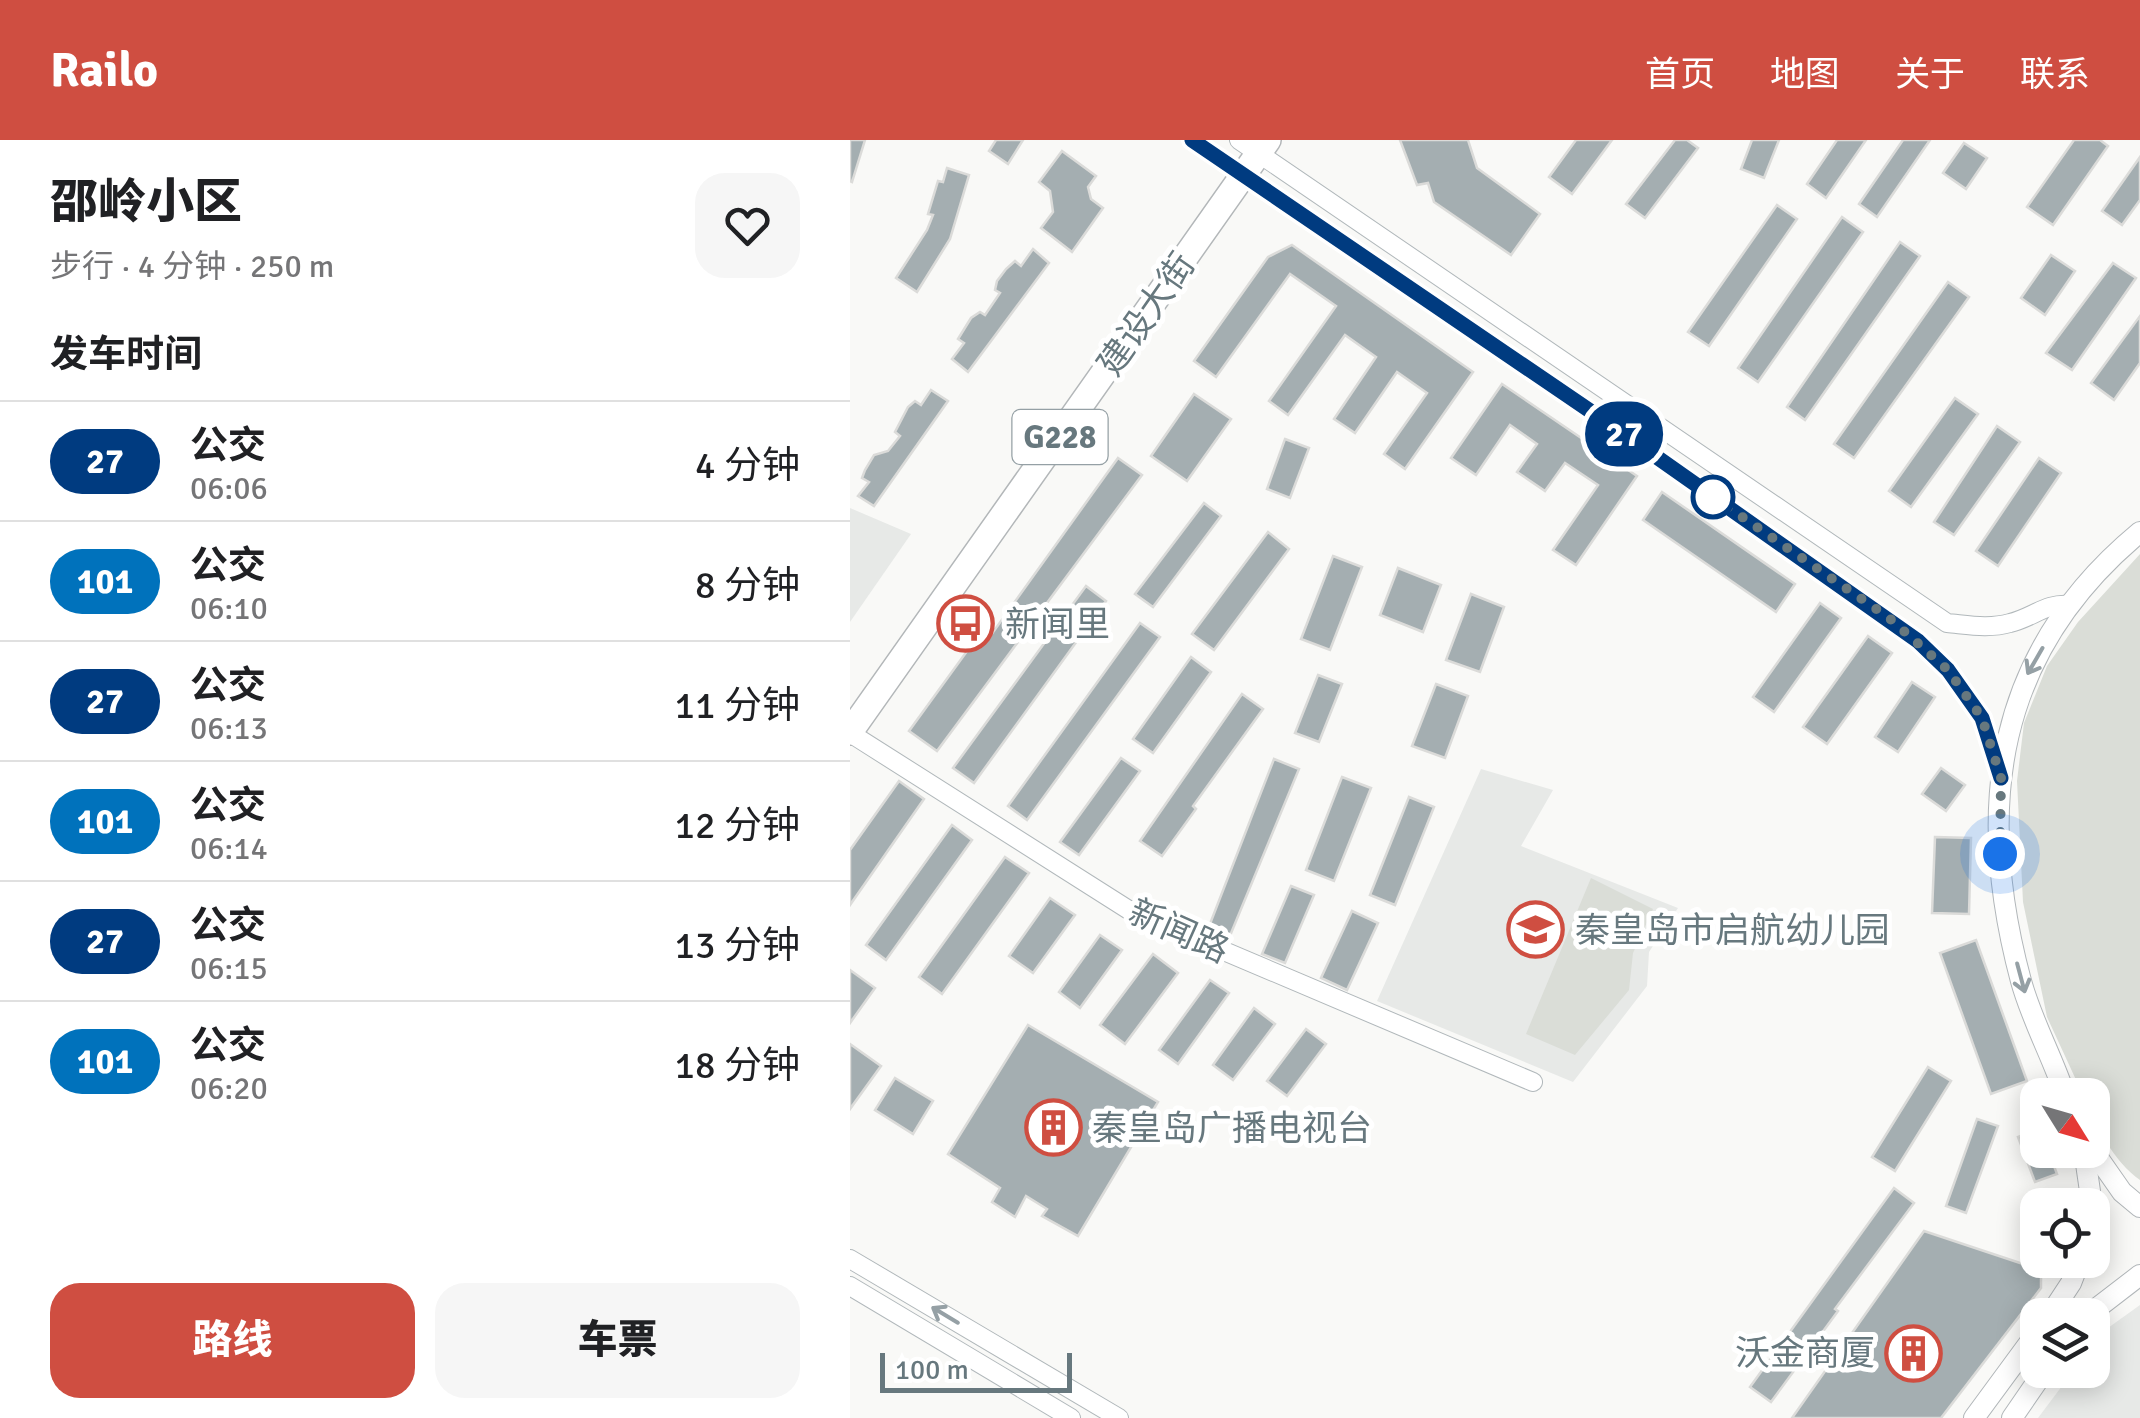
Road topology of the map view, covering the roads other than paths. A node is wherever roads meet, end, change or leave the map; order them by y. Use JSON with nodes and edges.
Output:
{"nodes":[{"id":1,"x":1192,"y":140,"type":"edge"},
{"id":2,"x":1255,"y":144,"type":"edge"},
{"id":3,"x":1243,"y":176,"type":"junction"},
{"id":4,"x":2140,"y":532,"type":"edge"},
{"id":5,"x":2070,"y":605,"type":"junction"},
{"id":6,"x":850,"y":732,"type":"edge"},
{"id":7,"x":2001,"y":778,"type":"junction"},
{"id":8,"x":2058,"y":1078,"type":"edge"},
{"id":9,"x":1533,"y":1082,"type":"dead end"},
{"id":10,"x":2106,"y":1168,"type":"edge"},
{"id":11,"x":2140,"y":1207,"type":"edge"},
{"id":12,"x":850,"y":1259,"type":"edge"},
{"id":13,"x":2140,"y":1275,"type":"edge"},
{"id":14,"x":850,"y":1286,"type":"edge"},
{"id":15,"x":2110,"y":1298,"type":"edge"},
{"id":16,"x":2020,"y":1355,"type":"edge"},
{"id":17,"x":2033,"y":1388,"type":"edge"},
{"id":18,"x":1071,"y":1418,"type":"edge"},
{"id":19,"x":1119,"y":1418,"type":"edge"},
{"id":20,"x":1974,"y":1418,"type":"edge"},
{"id":21,"x":2012,"y":1418,"type":"edge"}],
"edges":[{"from":1,"to":3,"type":"main road"},
{"from":2,"to":3,"type":"highway","name":"建设大街","number":"G228"},
{"from":2,"to":5,"type":"main road"},
{"from":3,"to":6,"type":"highway","name":"建设大街","number":"G228"},
{"from":3,"to":7,"type":"main road"},
{"from":4,"to":5,"type":"main road"},
{"from":5,"to":7,"type":"main road","one_way":true},
{"from":6,"to":9,"type":"main road","name":"新闻路"},
{"from":7,"to":8,"type":"main road","one_way":true},
{"from":10,"to":11,"type":"main road"},
{"from":19,"to":12,"type":"main road","one_way":true},
{"from":13,"to":15,"type":"main road"},
{"from":14,"to":18,"type":"main road"},
{"from":16,"to":20,"type":"main road"},
{"from":17,"to":21,"type":"main road"}]}
